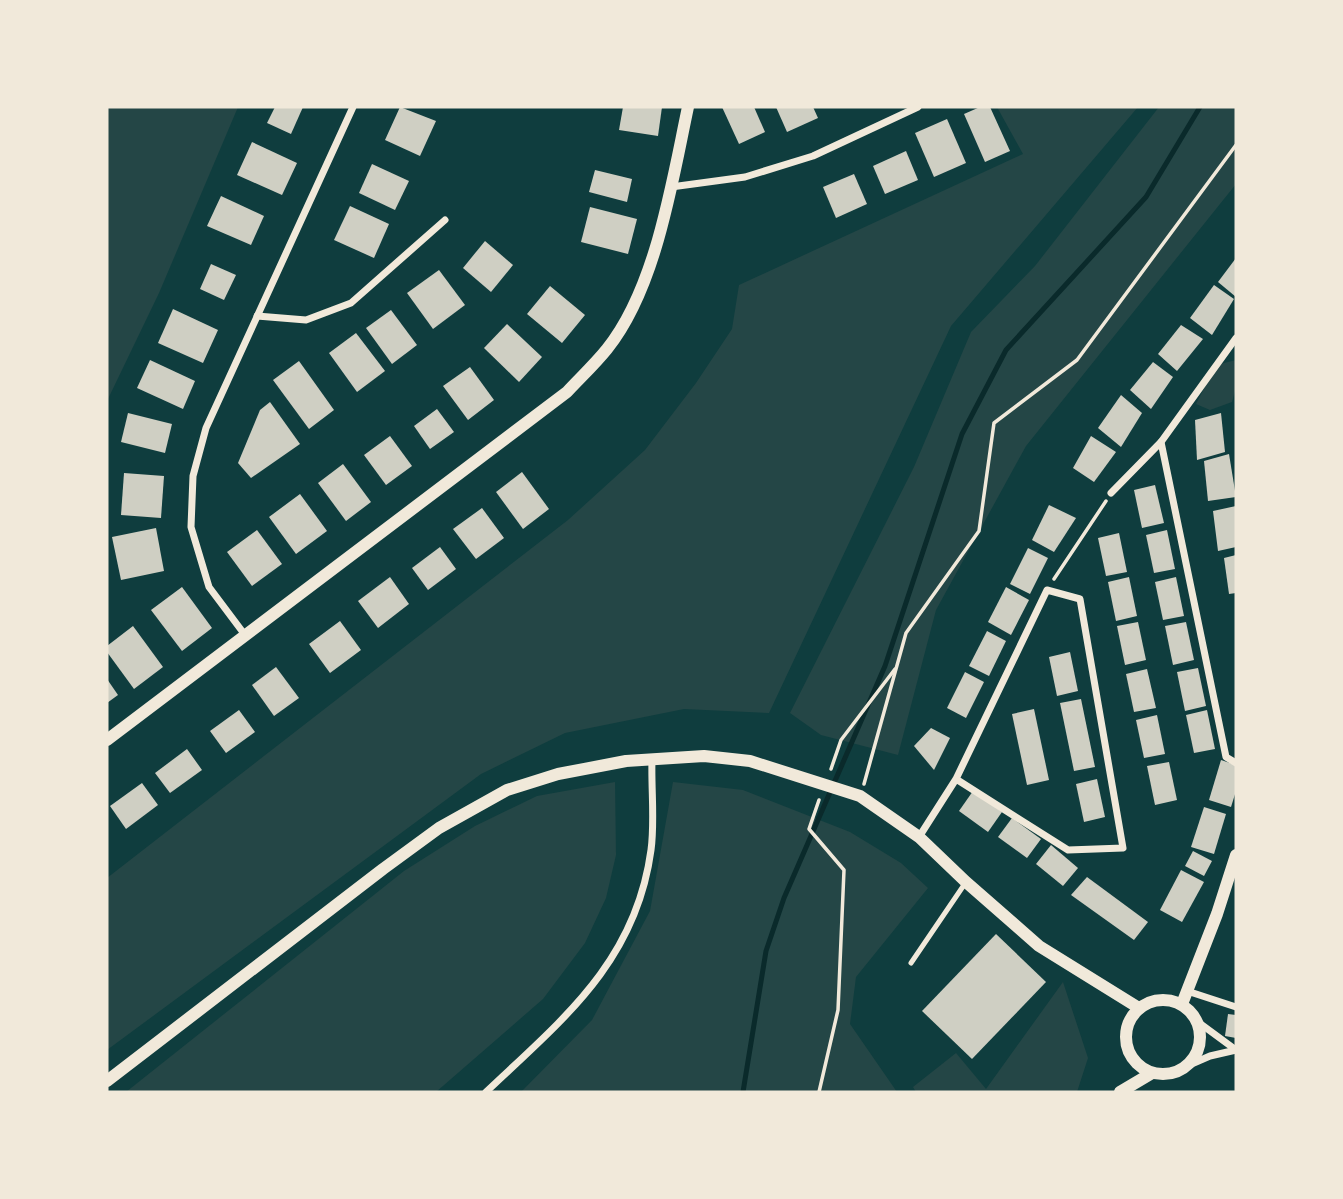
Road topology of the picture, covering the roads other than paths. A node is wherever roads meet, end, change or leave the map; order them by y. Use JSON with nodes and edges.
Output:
{"nodes":[{"id":1,"x":353,"y":107,"type":"edge"},
{"id":2,"x":688,"y":107,"type":"edge"},
{"id":3,"x":918,"y":107,"type":"edge"},
{"id":4,"x":671,"y":187,"type":"junction"},
{"id":5,"x":445,"y":220,"type":"dead end"},
{"id":6,"x":257,"y":316,"type":"junction"},
{"id":7,"x":1236,"y":338,"type":"edge"},
{"id":8,"x":1161,"y":442,"type":"junction"},
{"id":9,"x":1111,"y":493,"type":"road end"},
{"id":10,"x":246,"y":635,"type":"junction"},
{"id":11,"x":107,"y":740,"type":"edge"},
{"id":12,"x":652,"y":760,"type":"junction"},
{"id":13,"x":1236,"y":763,"type":"edge"},
{"id":14,"x":956,"y":779,"type":"junction"},
{"id":15,"x":919,"y":837,"type":"junction"},
{"id":16,"x":1236,"y":855,"type":"edge"},
{"id":17,"x":966,"y":882,"type":"junction"},
{"id":18,"x":911,"y":962,"type":"dead end"},
{"id":19,"x":1187,"y":991,"type":"junction"},
{"id":20,"x":1182,"y":1004,"type":"junction"},
{"id":21,"x":1236,"y":1007,"type":"edge"},
{"id":22,"x":1139,"y":1008,"type":"junction"},
{"id":23,"x":1198,"y":1022,"type":"junction"},
{"id":24,"x":1236,"y":1050,"type":"edge"},
{"id":25,"x":1187,"y":1066,"type":"junction"},
{"id":26,"x":1152,"y":1073,"type":"junction"},
{"id":27,"x":107,"y":1081,"type":"edge"},
{"id":28,"x":486,"y":1092,"type":"edge"},
{"id":29,"x":1120,"y":1092,"type":"edge"}],
"edges":[{"from":1,"to":6,"type":"street"},
{"from":2,"to":4,"type":"street"},
{"from":3,"to":4,"type":"street"},
{"from":4,"to":10,"type":"street"},
{"from":5,"to":6,"type":"street"},
{"from":6,"to":10,"type":"street"},
{"from":7,"to":8,"type":"street"},
{"from":8,"to":9,"type":"street"},
{"from":8,"to":13,"type":"street"},
{"from":10,"to":11,"type":"street"},
{"from":12,"to":15,"type":"street"},
{"from":12,"to":27,"type":"street"},
{"from":12,"to":28,"type":"street"},
{"from":14,"to":14,"type":"street"},
{"from":14,"to":15,"type":"street"},
{"from":15,"to":17,"type":"street"},
{"from":16,"to":19,"type":"street"},
{"from":17,"to":18,"type":"lane"},
{"from":17,"to":22,"type":"street"},
{"from":19,"to":20,"type":"street"},
{"from":19,"to":21,"type":"street"},
{"from":20,"to":22,"type":"street"},
{"from":20,"to":23,"type":"street"},
{"from":22,"to":26,"type":"street"},
{"from":23,"to":24,"type":"street"},
{"from":23,"to":25,"type":"street"},
{"from":24,"to":25,"type":"street"},
{"from":25,"to":26,"type":"street"},
{"from":26,"to":29,"type":"street"}]}
